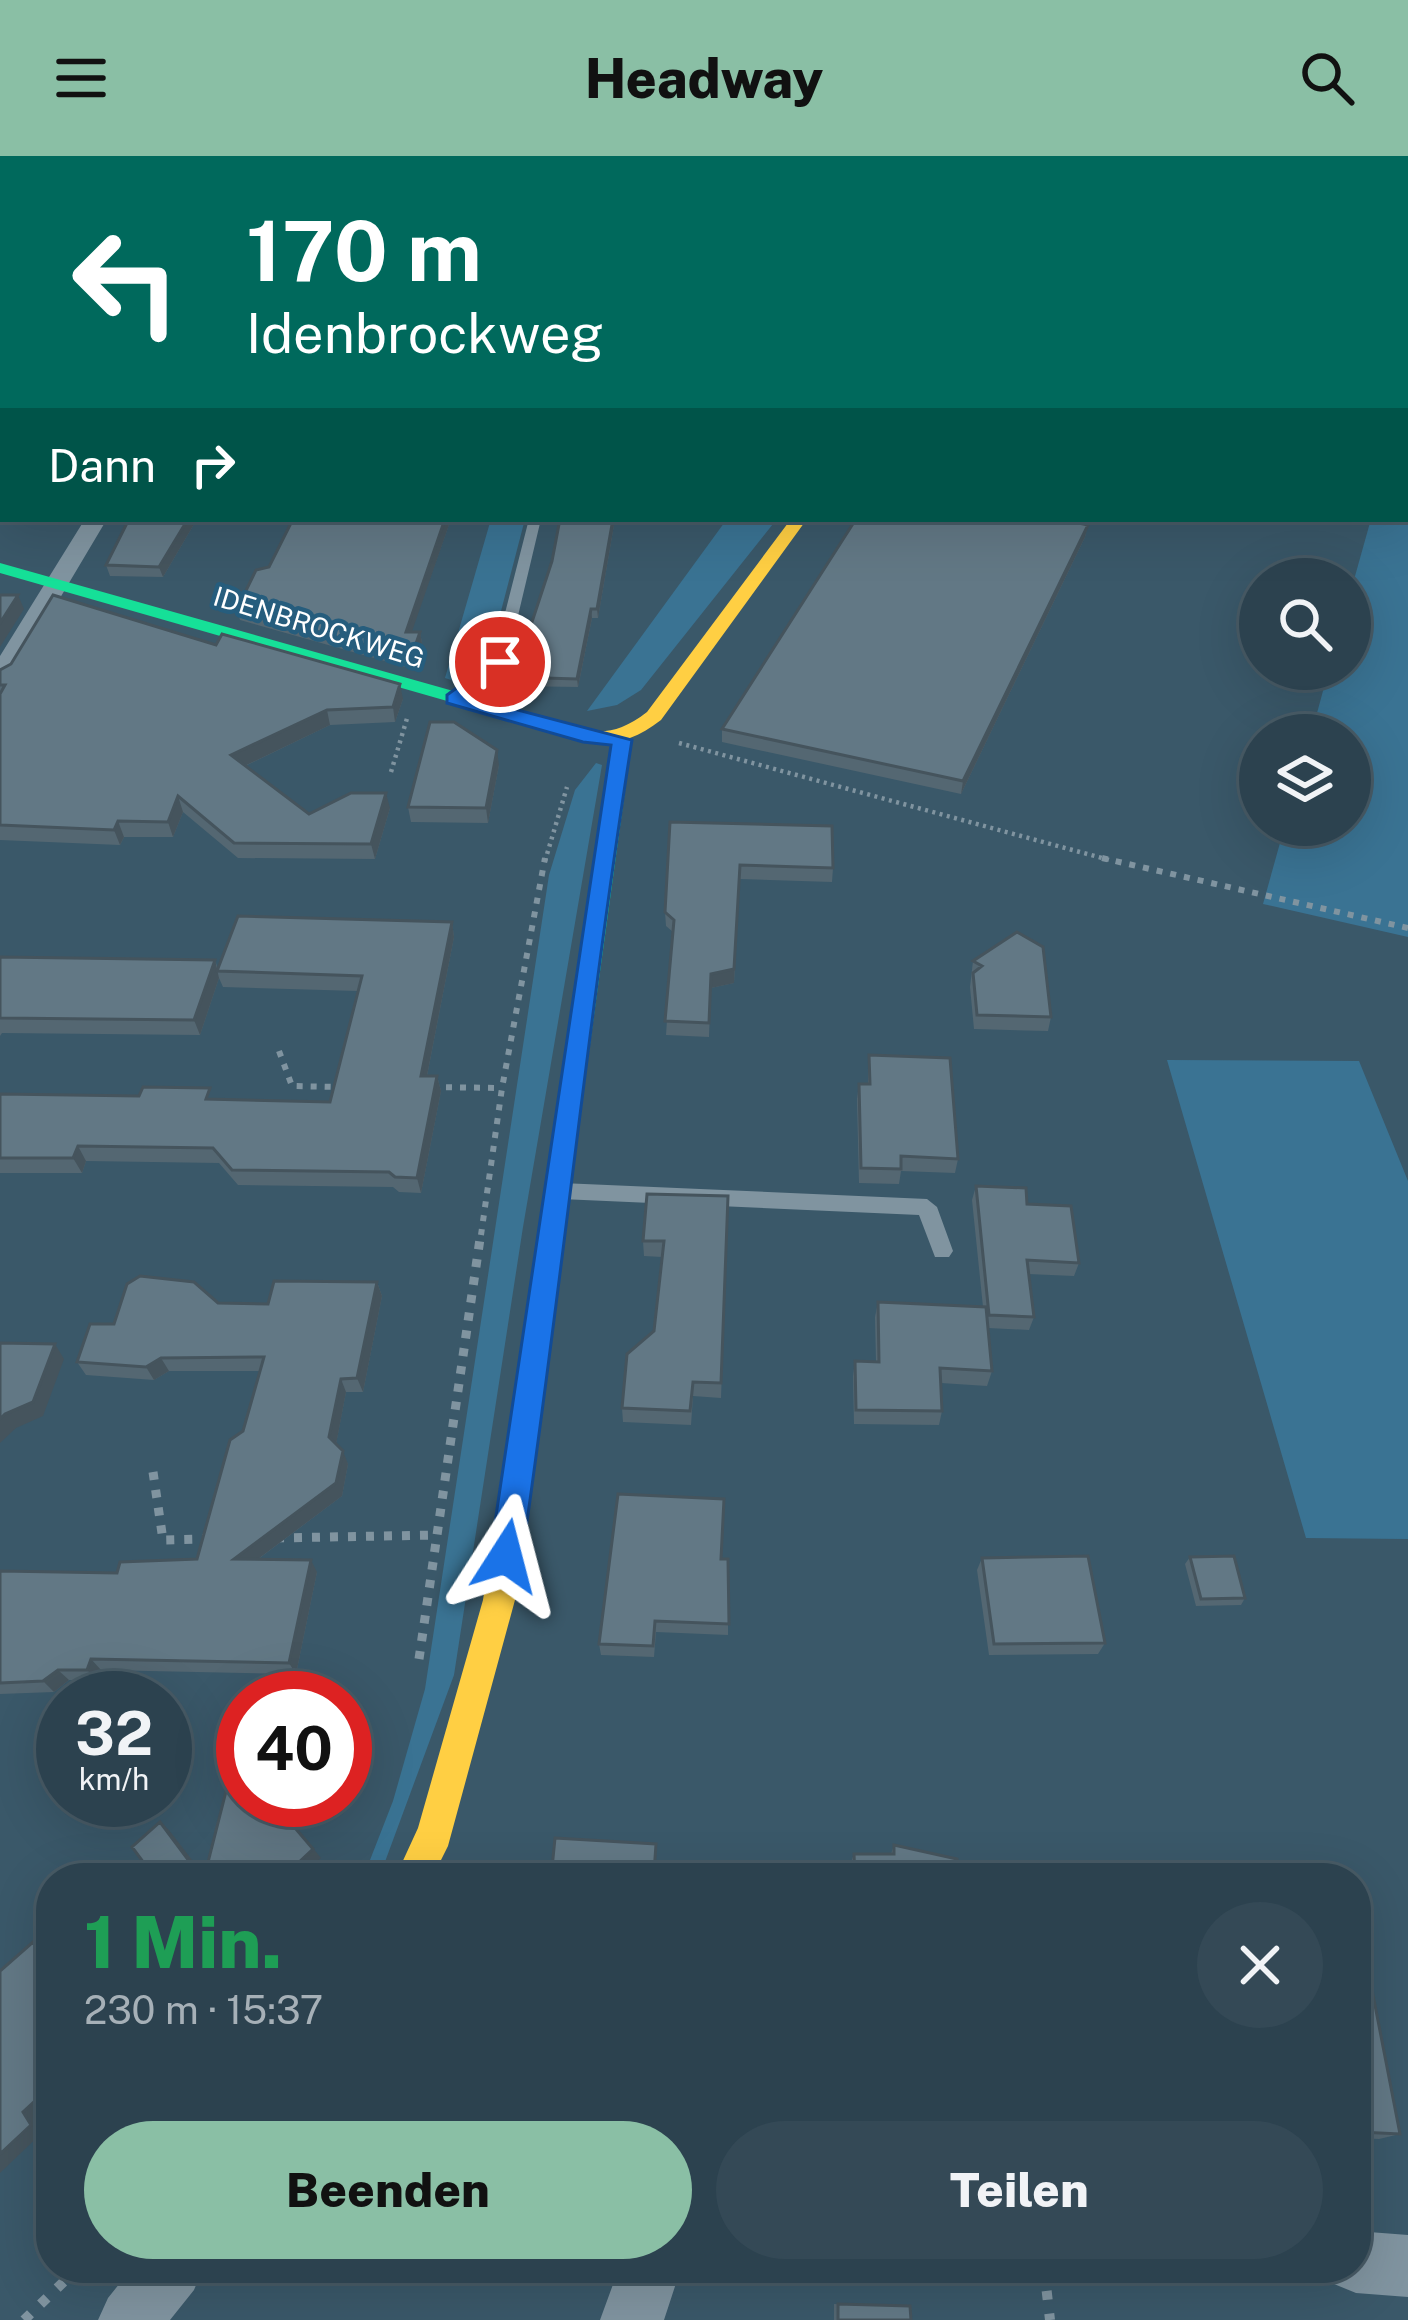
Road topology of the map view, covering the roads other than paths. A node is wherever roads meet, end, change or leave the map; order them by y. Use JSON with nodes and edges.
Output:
{"nodes":[{"id":1,"x":94,"y":522,"type":"edge"},
{"id":2,"x":534,"y":522,"type":"edge"},
{"id":3,"x":797,"y":522,"type":"edge"},
{"id":4,"x":0,"y":568,"type":"edge"},
{"id":5,"x":54,"y":584,"type":"junction"},
{"id":6,"x":0,"y":676,"type":"edge"},
{"id":7,"x":454,"y":699,"type":"junction"},
{"id":8,"x":629,"y":736,"type":"junction"},
{"id":9,"x":559,"y":1191,"type":"junction"},
{"id":10,"x":942,"y":1251,"type":"dead end"},
{"id":11,"x":420,"y":1863,"type":"edge"},
{"id":12,"x":1371,"y":2263,"type":"edge"},
{"id":13,"x":1408,"y":2266,"type":"edge"},
{"id":14,"x":160,"y":2283,"type":"edge"},
{"id":15,"x":645,"y":2283,"type":"edge"},
{"id":16,"x":130,"y":2320,"type":"edge"},
{"id":17,"x":632,"y":2320,"type":"edge"}],
"edges":[{"from":1,"to":5,"type":"street"},
{"from":2,"to":7,"type":"lane"},
{"from":3,"to":8,"type":"street"},
{"from":4,"to":5,"type":"street","name":"IDENBROCKWEG"},
{"from":5,"to":6,"type":"street"},
{"from":5,"to":7,"type":"street","name":"IDENBROCKWEG"},
{"from":7,"to":8,"type":"street","name":"IDENBROCKWEG"},
{"from":8,"to":9,"type":"street"},
{"from":9,"to":10,"type":"lane"},
{"from":9,"to":11,"type":"street"},
{"from":12,"to":13,"type":"street"},
{"from":14,"to":16,"type":"street"},
{"from":15,"to":17,"type":"street"}]}
